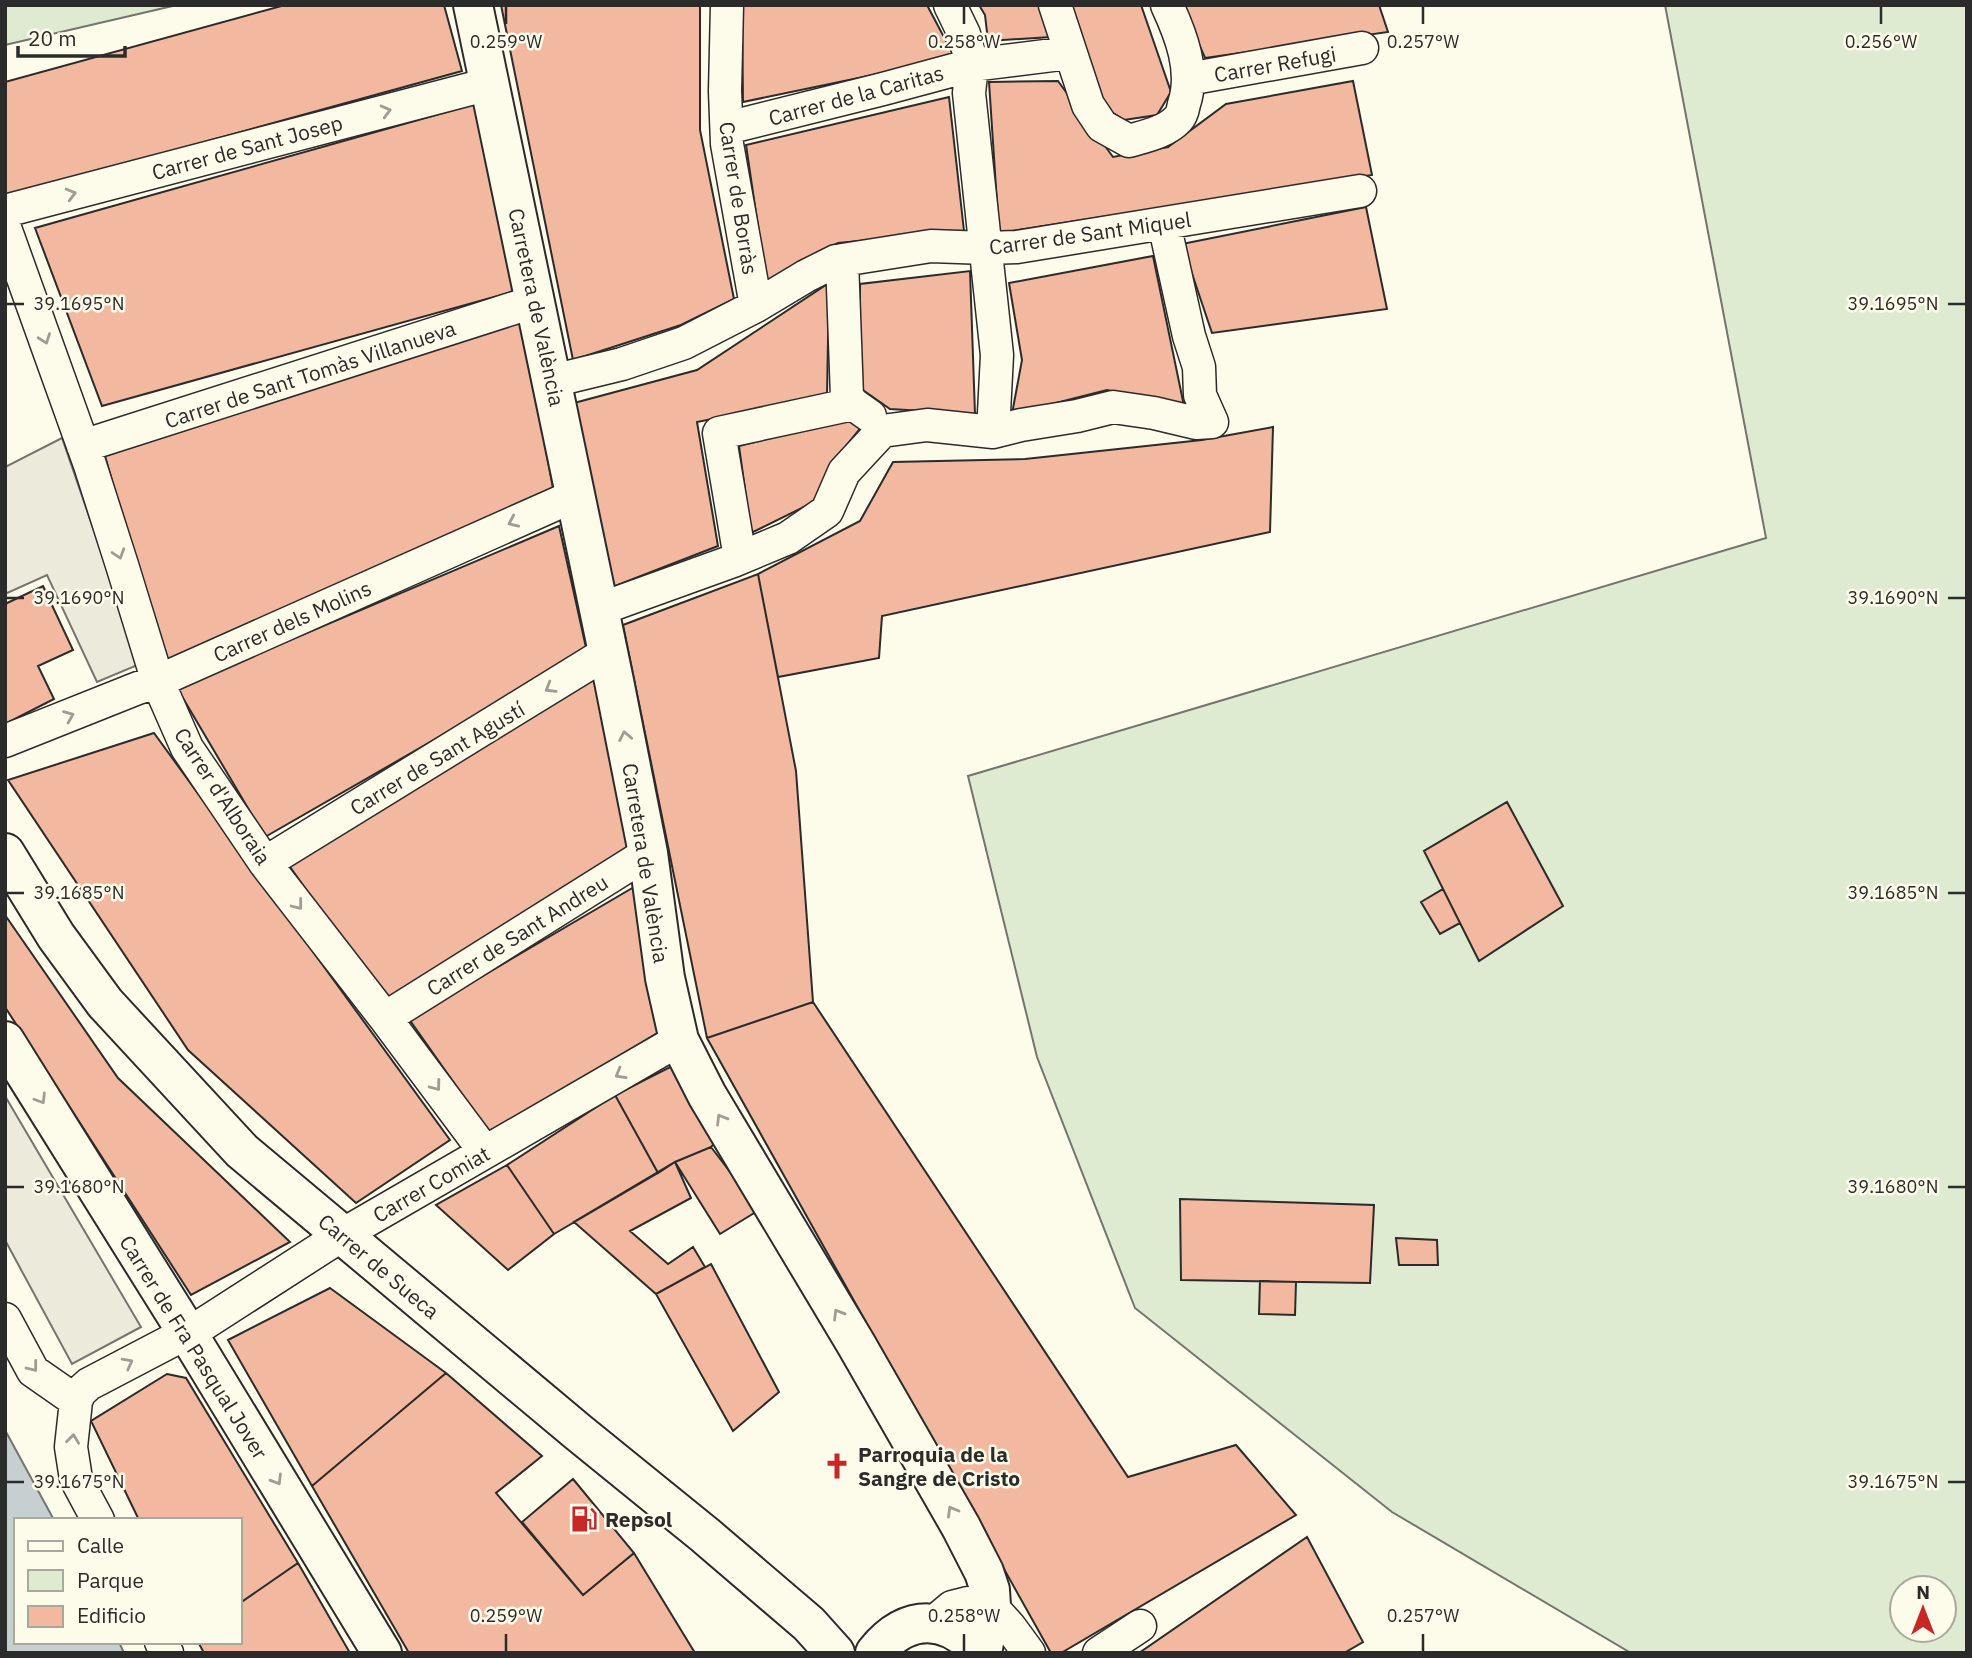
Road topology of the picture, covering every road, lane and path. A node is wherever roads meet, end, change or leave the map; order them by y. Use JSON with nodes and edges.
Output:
{"nodes":[{"id":1,"x":473,"y":5,"type":"edge"},
{"id":2,"x":727,"y":5,"type":"edge"},
{"id":3,"x":950,"y":5,"type":"edge"},
{"id":4,"x":1055,"y":5,"type":"edge"},
{"id":5,"x":1167,"y":5,"type":"edge"},
{"id":6,"x":1362,"y":48,"type":"dead end"},
{"id":7,"x":1069,"y":53,"type":"junction"},
{"id":8,"x":972,"y":65,"type":"junction"},
{"id":9,"x":1188,"y":79,"type":"junction"},
{"id":10,"x":489,"y":84,"type":"junction"},
{"id":11,"x":727,"y":128,"type":"junction"},
{"id":12,"x":1360,"y":191,"type":"dead end"},
{"id":13,"x":5,"y":211,"type":"edge"},
{"id":14,"x":1164,"y":223,"type":"junction"},
{"id":15,"x":5,"y":228,"type":"edge"},
{"id":16,"x":986,"y":248,"type":"junction"},
{"id":17,"x":842,"y":260,"type":"junction"},
{"id":18,"x":536,"y":301,"type":"junction"},
{"id":19,"x":756,"y":306,"type":"junction"},
{"id":20,"x":552,"y":381,"type":"junction"},
{"id":21,"x":853,"y":404,"type":"junction"},
{"id":22,"x":888,"y":430,"type":"junction"},
{"id":23,"x":993,"y":432,"type":"junction"},
{"id":24,"x":83,"y":446,"type":"junction"},
{"id":25,"x":576,"y":495,"type":"junction"},
{"id":26,"x":740,"y":558,"type":"junction"},
{"id":27,"x":600,"y":610,"type":"junction"},
{"id":28,"x":608,"y":652,"type":"junction"},
{"id":29,"x":158,"y":682,"type":"junction"},
{"id":30,"x":5,"y":741,"type":"edge"},
{"id":31,"x":5,"y":853,"type":"edge"},
{"id":32,"x":648,"y":853,"type":"junction"},
{"id":33,"x":265,"y":863,"type":"junction"},
{"id":34,"x":385,"y":1017,"type":"junction"},
{"id":35,"x":679,"y":1040,"type":"junction"},
{"id":36,"x":5,"y":1041,"type":"edge"},
{"id":37,"x":485,"y":1152,"type":"junction"},
{"id":38,"x":342,"y":1235,"type":"junction"},
{"id":39,"x":5,"y":1319,"type":"edge"},
{"id":40,"x":188,"y":1334,"type":"junction"},
{"id":41,"x":76,"y":1401,"type":"junction"},
{"id":42,"x":96,"y":1518,"type":"edge"},
{"id":43,"x":991,"y":1606,"type":"junction"},
{"id":44,"x":933,"y":1623,"type":"junction"},
{"id":45,"x":1140,"y":1626,"type":"dead end"},
{"id":46,"x":816,"y":1638,"type":"edge"},
{"id":47,"x":881,"y":1646,"type":"edge"},
{"id":48,"x":382,"y":1653,"type":"edge"},
{"id":49,"x":835,"y":1653,"type":"edge"},
{"id":50,"x":982,"y":1653,"type":"edge"},
{"id":51,"x":1029,"y":1653,"type":"edge"},
{"id":52,"x":1099,"y":1653,"type":"edge"}],
"edges":[{"from":1,"to":10,"type":"street","name":"Carretera de València"},
{"from":2,"to":11,"type":"street","name":"Carrer de Borràs"},
{"from":3,"to":8,"type":"street"},
{"from":4,"to":7,"type":"street"},
{"from":5,"to":9,"type":"street"},
{"from":6,"to":9,"type":"street","name":"Carrer Refugi"},
{"from":7,"to":8,"type":"street","name":"Carrer de la Caritas"},
{"from":7,"to":9,"type":"street"},
{"from":8,"to":11,"type":"street","name":"Carrer de la Caritas"},
{"from":8,"to":16,"type":"street"},
{"from":13,"to":10,"type":"street","name":"Carrer de Sant Josep","one_way":true},
{"from":10,"to":18,"type":"street","name":"Carretera de València"},
{"from":11,"to":19,"type":"street","name":"Carrer de Borràs"},
{"from":12,"to":14,"type":"street","name":"Carrer de Sant Miquel"},
{"from":14,"to":16,"type":"street","name":"Carrer de Sant Miquel"},
{"from":14,"to":23,"type":"street"},
{"from":15,"to":24,"type":"street","name":"Carrer d'Alboraia","one_way":true},
{"from":16,"to":17,"type":"street","name":"Carrer de Sant Miquel"},
{"from":16,"to":23,"type":"street"},
{"from":17,"to":19,"type":"street","name":"Carrer de Sant Miquel"},
{"from":17,"to":21,"type":"street"},
{"from":18,"to":20,"type":"street","name":"Carretera de València"},
{"from":18,"to":24,"type":"street","name":"Carrer de Sant Tomàs Villanueva"},
{"from":19,"to":20,"type":"street","name":"Carrer de Sant Miquel"},
{"from":20,"to":25,"type":"street","name":"Carretera de València"},
{"from":21,"to":22,"type":"street"},
{"from":21,"to":26,"type":"street"},
{"from":22,"to":23,"type":"street"},
{"from":22,"to":26,"type":"street"},
{"from":24,"to":29,"type":"street","name":"Carrer d'Alboraia","one_way":true},
{"from":25,"to":27,"type":"street","name":"Carretera de València"},
{"from":25,"to":29,"type":"street","name":"Carrer dels Molins","one_way":true},
{"from":26,"to":27,"type":"street"},
{"from":27,"to":28,"type":"street","name":"Carretera de València"},
{"from":32,"to":28,"type":"street","name":"Carretera de València","one_way":true},
{"from":28,"to":33,"type":"street","name":"Carrer de Sant Agustí","one_way":true},
{"from":30,"to":29,"type":"street","name":"Carrer dels Molins","one_way":true},
{"from":29,"to":33,"type":"street","name":"Carrer d'Alboraia"},
{"from":31,"to":38,"type":"street","name":"Carrer de Sueca"},
{"from":32,"to":34,"type":"street","name":"Carrer de Sant Andreu"},
{"from":32,"to":35,"type":"street","name":"Carretera de València"},
{"from":33,"to":34,"type":"street","name":"Carrer d'Alboraia","one_way":true},
{"from":34,"to":37,"type":"street","name":"Carrer d'Alboraia","one_way":true},
{"from":35,"to":37,"type":"street","name":"Carrer Comiat","one_way":true},
{"from":43,"to":35,"type":"street","name":"Carretera de València","one_way":true},
{"from":36,"to":40,"type":"street","name":"Carrer de Fra Pasqual Jover","one_way":true},
{"from":37,"to":38,"type":"street","name":"Carrer Comiat"},
{"from":38,"to":40,"type":"street","name":"Carrer Comiat"},
{"from":38,"to":46,"type":"street","name":"Carrer de Sueca"},
{"from":39,"to":41,"type":"street","one_way":true},
{"from":41,"to":40,"type":"street","name":"Carrer Comiat","one_way":true},
{"from":40,"to":48,"type":"street","name":"Carrer de Fra Pasqual Jover","one_way":true},
{"from":42,"to":41,"type":"street","one_way":true},
{"from":43,"to":44,"type":"street"},
{"from":43,"to":50,"type":"street","name":"Carretera de València"},
{"from":43,"to":51,"type":"street"},
{"from":44,"to":47,"type":"street"},
{"from":44,"to":50,"type":"street"},
{"from":45,"to":52,"type":"street"},
{"from":46,"to":47,"type":"street","name":"Carrer de Sueca"},
{"from":46,"to":49,"type":"street","name":"Carrer de Sueca"}]}
